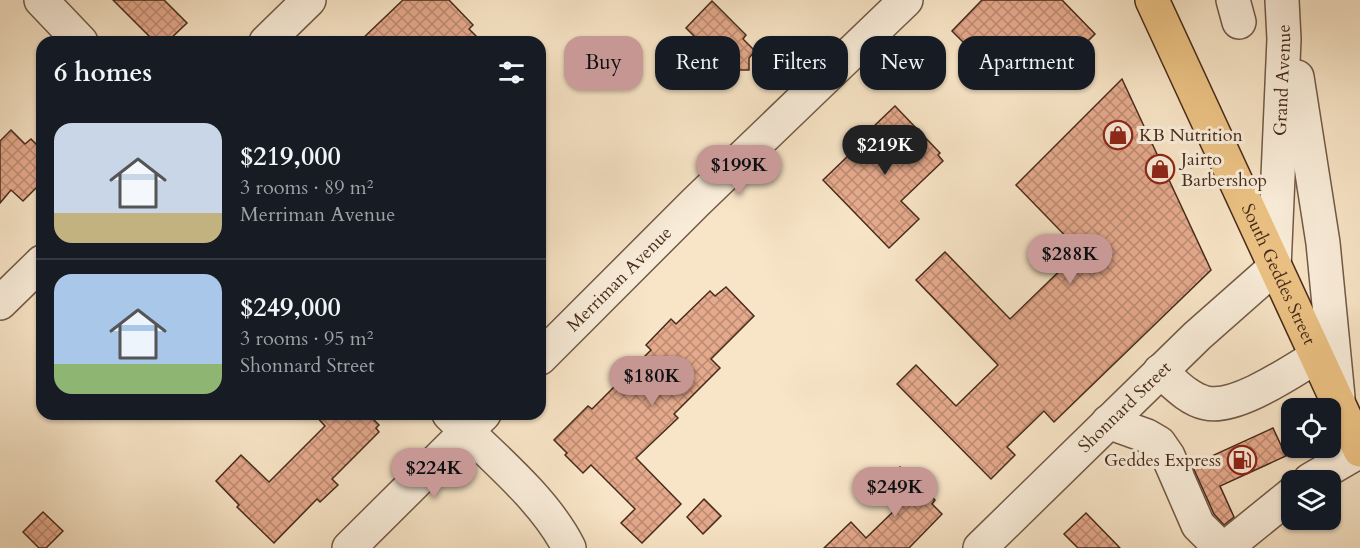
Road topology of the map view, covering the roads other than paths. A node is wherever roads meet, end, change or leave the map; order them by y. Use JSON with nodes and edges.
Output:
{"nodes":[{"id":1,"x":41,"y":0,"type":"edge"},
{"id":2,"x":309,"y":0,"type":"edge"},
{"id":3,"x":906,"y":0,"type":"edge"},
{"id":4,"x":1152,"y":0,"type":"edge"},
{"id":5,"x":1282,"y":0,"type":"edge"},
{"id":6,"x":75,"y":36,"type":"edge"},
{"id":7,"x":273,"y":36,"type":"edge"},
{"id":8,"x":1284,"y":39,"type":"junction"},
{"id":9,"x":36,"y":268,"type":"edge"},
{"id":10,"x":1274,"y":268,"type":"junction"},
{"id":11,"x":0,"y":303,"type":"edge"},
{"id":12,"x":546,"y":352,"type":"edge"},
{"id":13,"x":1317,"y":356,"type":"junction"},
{"id":14,"x":1160,"y":371,"type":"junction"},
{"id":15,"x":1337,"y":398,"type":"edge"},
{"id":16,"x":1338,"y":398,"type":"edge"},
{"id":17,"x":1341,"y":408,"type":"edge"},
{"id":18,"x":466,"y":420,"type":"edge"},
{"id":19,"x":1108,"y":422,"type":"junction"},
{"id":20,"x":1360,"y":450,"type":"edge"},
{"id":21,"x":1327,"y":470,"type":"edge"},
{"id":22,"x":1281,"y":503,"type":"edge"},
{"id":23,"x":349,"y":548,"type":"edge"},
{"id":24,"x":569,"y":548,"type":"edge"},
{"id":25,"x":980,"y":548,"type":"edge"}],
"edges":[{"from":1,"to":6,"type":"street"},
{"from":2,"to":7,"type":"street"},
{"from":3,"to":12,"type":"street","name":"Merriman Avenue"},
{"from":4,"to":10,"type":"main road","name":"South Geddes Street"},
{"from":5,"to":8,"type":"street","name":"Grand Avenue"},
{"from":8,"to":10,"type":"street","name":"Grand Avenue"},
{"from":8,"to":16,"type":"street"},
{"from":9,"to":11,"type":"street"},
{"from":10,"to":13,"type":"main road","name":"South Geddes Street"},
{"from":10,"to":14,"type":"street","name":"Shonnard Street"},
{"from":13,"to":14,"type":"street"},
{"from":13,"to":15,"type":"main road","name":"South Geddes Street"},
{"from":14,"to":19,"type":"street","name":"Shonnard Street"},
{"from":17,"to":20,"type":"main road","name":"South Geddes Street"},
{"from":18,"to":23,"type":"street"},
{"from":18,"to":24,"type":"street"},
{"from":19,"to":22,"type":"street"},
{"from":19,"to":25,"type":"street","name":"Shonnard Street"},
{"from":20,"to":21,"type":"street"}]}
